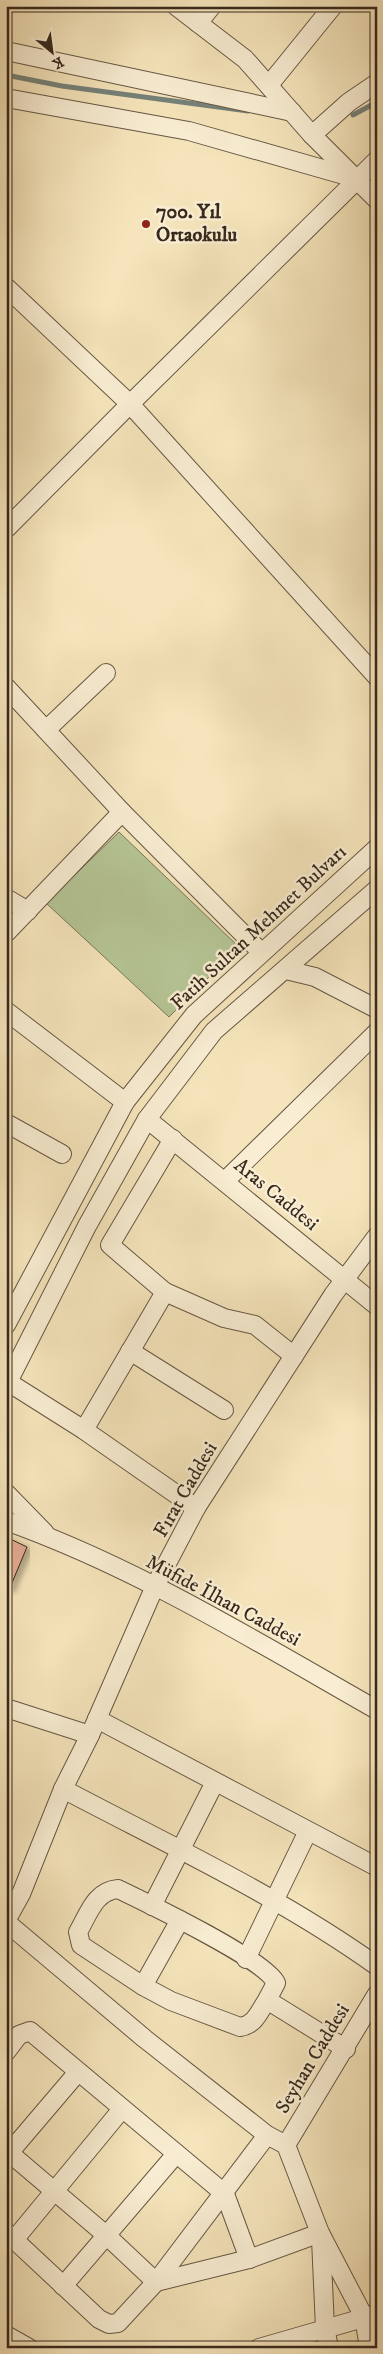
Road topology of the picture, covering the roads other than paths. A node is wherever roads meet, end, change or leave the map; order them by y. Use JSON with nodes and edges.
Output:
{"nodes":[{"id":1,"x":176,"y":6,"type":"edge"},
{"id":2,"x":212,"y":6,"type":"edge"},
{"id":3,"x":334,"y":6,"type":"edge"},
{"id":4,"x":198,"y":23,"type":"junction"},
{"id":5,"x":6,"y":51,"type":"edge"},
{"id":6,"x":377,"y":82,"type":"edge"},
{"id":7,"x":269,"y":85,"type":"junction"},
{"id":8,"x":6,"y":98,"type":"edge"},
{"id":9,"x":292,"y":112,"type":"junction"},
{"id":10,"x":312,"y":135,"type":"junction"},
{"id":11,"x":377,"y":160,"type":"edge"},
{"id":12,"x":358,"y":179,"type":"junction"},
{"id":13,"x":377,"y":200,"type":"edge"},
{"id":14,"x":6,"y":287,"type":"edge"},
{"id":15,"x":130,"y":404,"type":"junction"},
{"id":16,"x":6,"y":529,"type":"edge"},
{"id":17,"x":106,"y":673,"type":"dead end"},
{"id":18,"x":377,"y":677,"type":"edge"},
{"id":19,"x":6,"y":687,"type":"edge"},
{"id":20,"x":46,"y":730,"type":"junction"},
{"id":21,"x":122,"y":812,"type":"junction"},
{"id":22,"x":377,"y":848,"type":"edge"},
{"id":23,"x":377,"y":889,"type":"edge"},
{"id":24,"x":6,"y":898,"type":"edge"},
{"id":25,"x":28,"y":911,"type":"junction"},
{"id":26,"x":6,"y":933,"type":"edge"},
{"id":27,"x":261,"y":952,"type":"junction"},
{"id":28,"x":286,"y":970,"type":"junction"},
{"id":29,"x":377,"y":1009,"type":"edge"},
{"id":30,"x":6,"y":1011,"type":"edge"},
{"id":31,"x":377,"y":1032,"type":"edge"},
{"id":32,"x":125,"y":1102,"type":"junction"},
{"id":33,"x":147,"y":1119,"type":"junction"},
{"id":34,"x":6,"y":1123,"type":"edge"},
{"id":35,"x":173,"y":1139,"type":"junction"},
{"id":36,"x":62,"y":1154,"type":"dead end"},
{"id":37,"x":225,"y":1181,"type":"junction"},
{"id":38,"x":377,"y":1236,"type":"edge"},
{"id":39,"x":345,"y":1278,"type":"junction"},
{"id":40,"x":165,"y":1292,"type":"junction"},
{"id":41,"x":377,"y":1306,"type":"edge"},
{"id":42,"x":6,"y":1325,"type":"edge"},
{"id":43,"x":130,"y":1352,"type":"junction"},
{"id":44,"x":294,"y":1356,"type":"junction"},
{"id":45,"x":7,"y":1384,"type":"edge"},
{"id":46,"x":224,"y":1410,"type":"dead end"},
{"id":47,"x":84,"y":1430,"type":"junction"},
{"id":48,"x":6,"y":1492,"type":"edge"},
{"id":49,"x":196,"y":1508,"type":"junction"},
{"id":50,"x":6,"y":1521,"type":"edge"},
{"id":51,"x":47,"y":1535,"type":"junction"},
{"id":52,"x":155,"y":1586,"type":"junction"},
{"id":53,"x":6,"y":1708,"type":"edge"},
{"id":54,"x":377,"y":1710,"type":"edge"},
{"id":55,"x":93,"y":1727,"type":"junction"},
{"id":56,"x":215,"y":1782,"type":"junction"},
{"id":57,"x":63,"y":1789,"type":"junction"},
{"id":58,"x":308,"y":1830,"type":"junction"},
{"id":59,"x":181,"y":1851,"type":"junction"},
{"id":60,"x":377,"y":1867,"type":"edge"},
{"id":61,"x":274,"y":1902,"type":"junction"},
{"id":62,"x":152,"y":1906,"type":"junction"},
{"id":63,"x":180,"y":1920,"type":"junction"},
{"id":64,"x":6,"y":1922,"type":"edge"},
{"id":65,"x":246,"y":1959,"type":"junction"},
{"id":66,"x":377,"y":1966,"type":"edge"},
{"id":67,"x":144,"y":1986,"type":"junction"},
{"id":68,"x":377,"y":1994,"type":"edge"},
{"id":69,"x":267,"y":2000,"type":"junction"},
{"id":70,"x":346,"y":2049,"type":"junction"},
{"id":71,"x":6,"y":2052,"type":"edge"},
{"id":72,"x":78,"y":2072,"type":"junction"},
{"id":73,"x":122,"y":2109,"type":"junction"},
{"id":74,"x":267,"y":2135,"type":"junction"},
{"id":75,"x":286,"y":2146,"type":"junction"},
{"id":76,"x":8,"y":2152,"type":"edge"},
{"id":77,"x":176,"y":2154,"type":"junction"},
{"id":78,"x":55,"y":2191,"type":"junction"},
{"id":79,"x":225,"y":2194,"type":"junction"},
{"id":80,"x":320,"y":2233,"type":"junction"},
{"id":81,"x":106,"y":2235,"type":"junction"},
{"id":82,"x":10,"y":2236,"type":"edge"},
{"id":83,"x":249,"y":2259,"type":"junction"},
{"id":84,"x":156,"y":2282,"type":"junction"},
{"id":85,"x":63,"y":2286,"type":"junction"},
{"id":86,"x":370,"y":2315,"type":"edge"},
{"id":87,"x":325,"y":2328,"type":"junction"},
{"id":88,"x":6,"y":2335,"type":"edge"},
{"id":89,"x":29,"y":2348,"type":"edge"},
{"id":90,"x":259,"y":2348,"type":"edge"},
{"id":91,"x":329,"y":2348,"type":"edge"},
{"id":92,"x":369,"y":2348,"type":"edge"}],
"edges":[{"from":1,"to":4,"type":"street"},
{"from":2,"to":4,"type":"street"},
{"from":3,"to":7,"type":"street"},
{"from":4,"to":7,"type":"street"},
{"from":5,"to":9,"type":"street"},
{"from":6,"to":10,"type":"street"},
{"from":7,"to":9,"type":"street"},
{"from":8,"to":12,"type":"street"},
{"from":9,"to":10,"type":"street"},
{"from":10,"to":12,"type":"street"},
{"from":11,"to":12,"type":"street"},
{"from":12,"to":13,"type":"street"},
{"from":12,"to":15,"type":"street"},
{"from":14,"to":15,"type":"street"},
{"from":15,"to":16,"type":"street"},
{"from":15,"to":18,"type":"street"},
{"from":17,"to":20,"type":"street"},
{"from":19,"to":20,"type":"street"},
{"from":20,"to":21,"type":"street"},
{"from":21,"to":25,"type":"street"},
{"from":21,"to":27,"type":"street"},
{"from":22,"to":27,"type":"street","name":"Fatih Sultan Mehmet Bulvarı"},
{"from":23,"to":28,"type":"street"},
{"from":24,"to":25,"type":"street"},
{"from":25,"to":26,"type":"street"},
{"from":27,"to":32,"type":"street","name":"Fatih Sultan Mehmet Bulvarı"},
{"from":28,"to":29,"type":"street"},
{"from":28,"to":33,"type":"street"},
{"from":30,"to":32,"type":"street"},
{"from":31,"to":37,"type":"street"},
{"from":32,"to":42,"type":"street","name":"Fatih Sultan Mehmet Bulvarı"},
{"from":33,"to":35,"type":"street","name":"Aras Caddesi"},
{"from":33,"to":45,"type":"street"},
{"from":34,"to":36,"type":"street"},
{"from":35,"to":37,"type":"street","name":"Aras Caddesi"},
{"from":35,"to":40,"type":"street"},
{"from":37,"to":39,"type":"street","name":"Aras Caddesi"},
{"from":38,"to":39,"type":"street","name":"Fırat Caddesi"},
{"from":39,"to":41,"type":"street","name":"Aras Caddesi"},
{"from":39,"to":44,"type":"street","name":"Fırat Caddesi"},
{"from":40,"to":43,"type":"street"},
{"from":40,"to":44,"type":"street"},
{"from":43,"to":46,"type":"street"},
{"from":43,"to":47,"type":"street"},
{"from":44,"to":49,"type":"street","name":"Fırat Caddesi"},
{"from":45,"to":47,"type":"street"},
{"from":47,"to":49,"type":"street"},
{"from":48,"to":51,"type":"street"},
{"from":49,"to":52,"type":"street","name":"Fırat Caddesi"},
{"from":50,"to":51,"type":"street"},
{"from":51,"to":52,"type":"street","name":"Müfide İlhan Caddesi"},
{"from":52,"to":54,"type":"street","name":"Müfide İlhan Caddesi"},
{"from":52,"to":55,"type":"street","name":"Fırat Caddesi"},
{"from":53,"to":55,"type":"street"},
{"from":55,"to":56,"type":"street"},
{"from":55,"to":57,"type":"street","name":"Fırat Caddesi"},
{"from":56,"to":58,"type":"street"},
{"from":56,"to":59,"type":"street"},
{"from":57,"to":59,"type":"street"},
{"from":57,"to":64,"type":"street","name":"Fırat Caddesi"},
{"from":58,"to":60,"type":"street"},
{"from":58,"to":61,"type":"street"},
{"from":59,"to":61,"type":"street"},
{"from":59,"to":62,"type":"street"},
{"from":61,"to":65,"type":"street"},
{"from":61,"to":66,"type":"street"},
{"from":62,"to":63,"type":"street"},
{"from":62,"to":67,"type":"street"},
{"from":63,"to":65,"type":"street"},
{"from":63,"to":67,"type":"street"},
{"from":64,"to":74,"type":"street"},
{"from":65,"to":69,"type":"street"},
{"from":67,"to":69,"type":"street"},
{"from":68,"to":70,"type":"street","name":"Seyhan Caddesi"},
{"from":69,"to":70,"type":"street"},
{"from":70,"to":75,"type":"street","name":"Seyhan Caddesi"},
{"from":71,"to":72,"type":"street"},
{"from":72,"to":73,"type":"street"},
{"from":72,"to":76,"type":"street"},
{"from":73,"to":77,"type":"street"},
{"from":73,"to":78,"type":"street"},
{"from":74,"to":75,"type":"street"},
{"from":74,"to":79,"type":"street"},
{"from":75,"to":80,"type":"street"},
{"from":76,"to":78,"type":"street"},
{"from":77,"to":79,"type":"street"},
{"from":77,"to":81,"type":"street"},
{"from":78,"to":81,"type":"street"},
{"from":78,"to":82,"type":"street"},
{"from":79,"to":83,"type":"street"},
{"from":79,"to":84,"type":"street"},
{"from":80,"to":83,"type":"street"},
{"from":80,"to":86,"type":"street"},
{"from":80,"to":87,"type":"street"},
{"from":81,"to":84,"type":"street"},
{"from":81,"to":85,"type":"street"},
{"from":82,"to":85,"type":"street"},
{"from":83,"to":84,"type":"street"},
{"from":84,"to":85,"type":"street"},
{"from":86,"to":87,"type":"street"},
{"from":86,"to":92,"type":"street"},
{"from":87,"to":90,"type":"street"},
{"from":87,"to":91,"type":"street"},
{"from":88,"to":89,"type":"street"}]}
